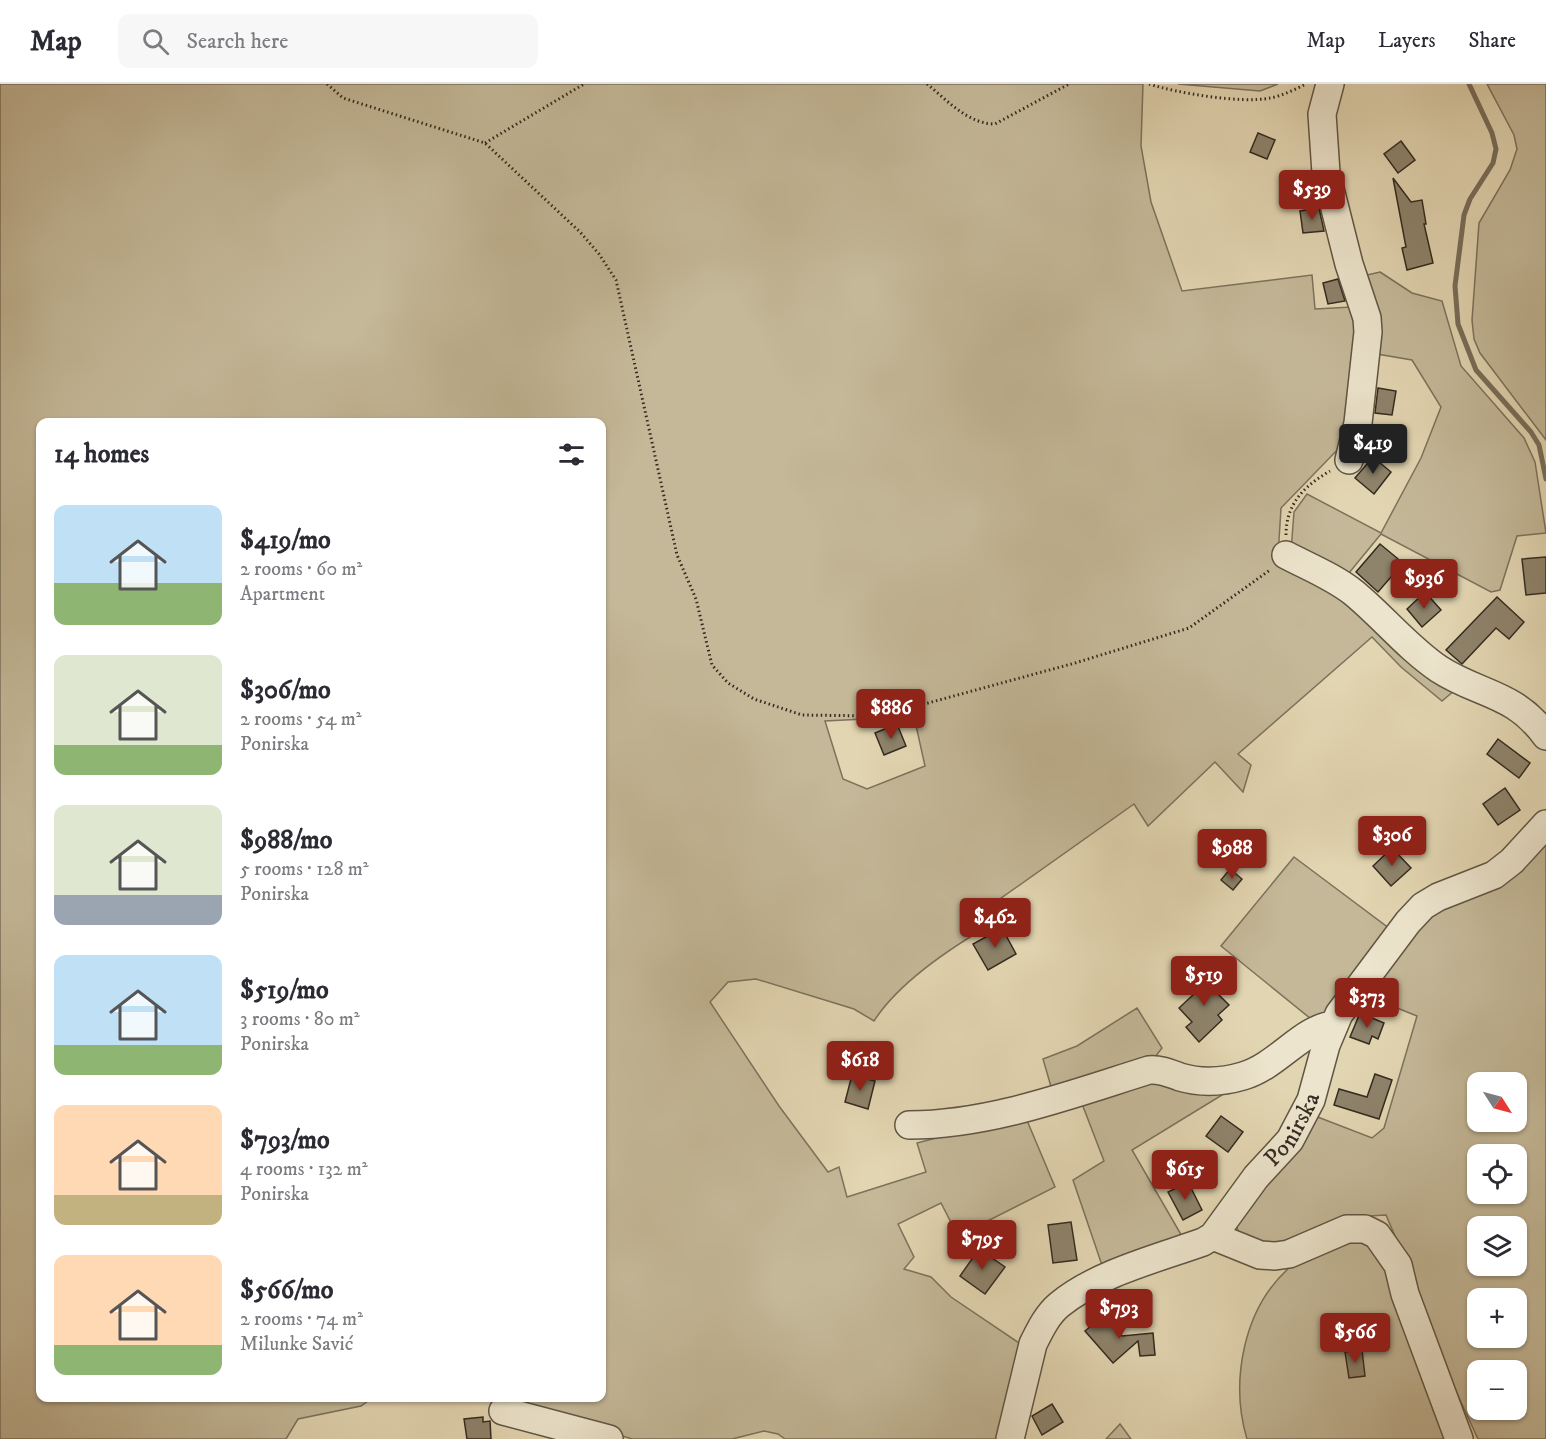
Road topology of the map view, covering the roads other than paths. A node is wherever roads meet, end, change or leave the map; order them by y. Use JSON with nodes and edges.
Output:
{"nodes":[{"id":1,"x":1330,"y":84,"type":"edge"},
{"id":2,"x":1349,"y":460,"type":"road end"},
{"id":3,"x":1286,"y":555,"type":"road end"},
{"id":4,"x":1546,"y":736,"type":"edge"},
{"id":5,"x":1546,"y":824,"type":"edge"},
{"id":6,"x":1334,"y":1025,"type":"junction"},
{"id":7,"x":909,"y":1125,"type":"dead end"},
{"id":8,"x":1213,"y":1236,"type":"junction"},
{"id":9,"x":503,"y":1411,"type":"dead end"},
{"id":10,"x":609,"y":1439,"type":"edge"},
{"id":11,"x":1010,"y":1439,"type":"edge"},
{"id":12,"x":1459,"y":1439,"type":"edge"}],
"edges":[{"from":1,"to":2,"type":"street"},
{"from":3,"to":4,"type":"street"},
{"from":5,"to":6,"type":"street","name":"Ponirska"},
{"from":6,"to":7,"type":"street"},
{"from":6,"to":8,"type":"street","name":"Ponirska"},
{"from":8,"to":11,"type":"street"},
{"from":8,"to":12,"type":"street"},
{"from":9,"to":10,"type":"street"}]}
